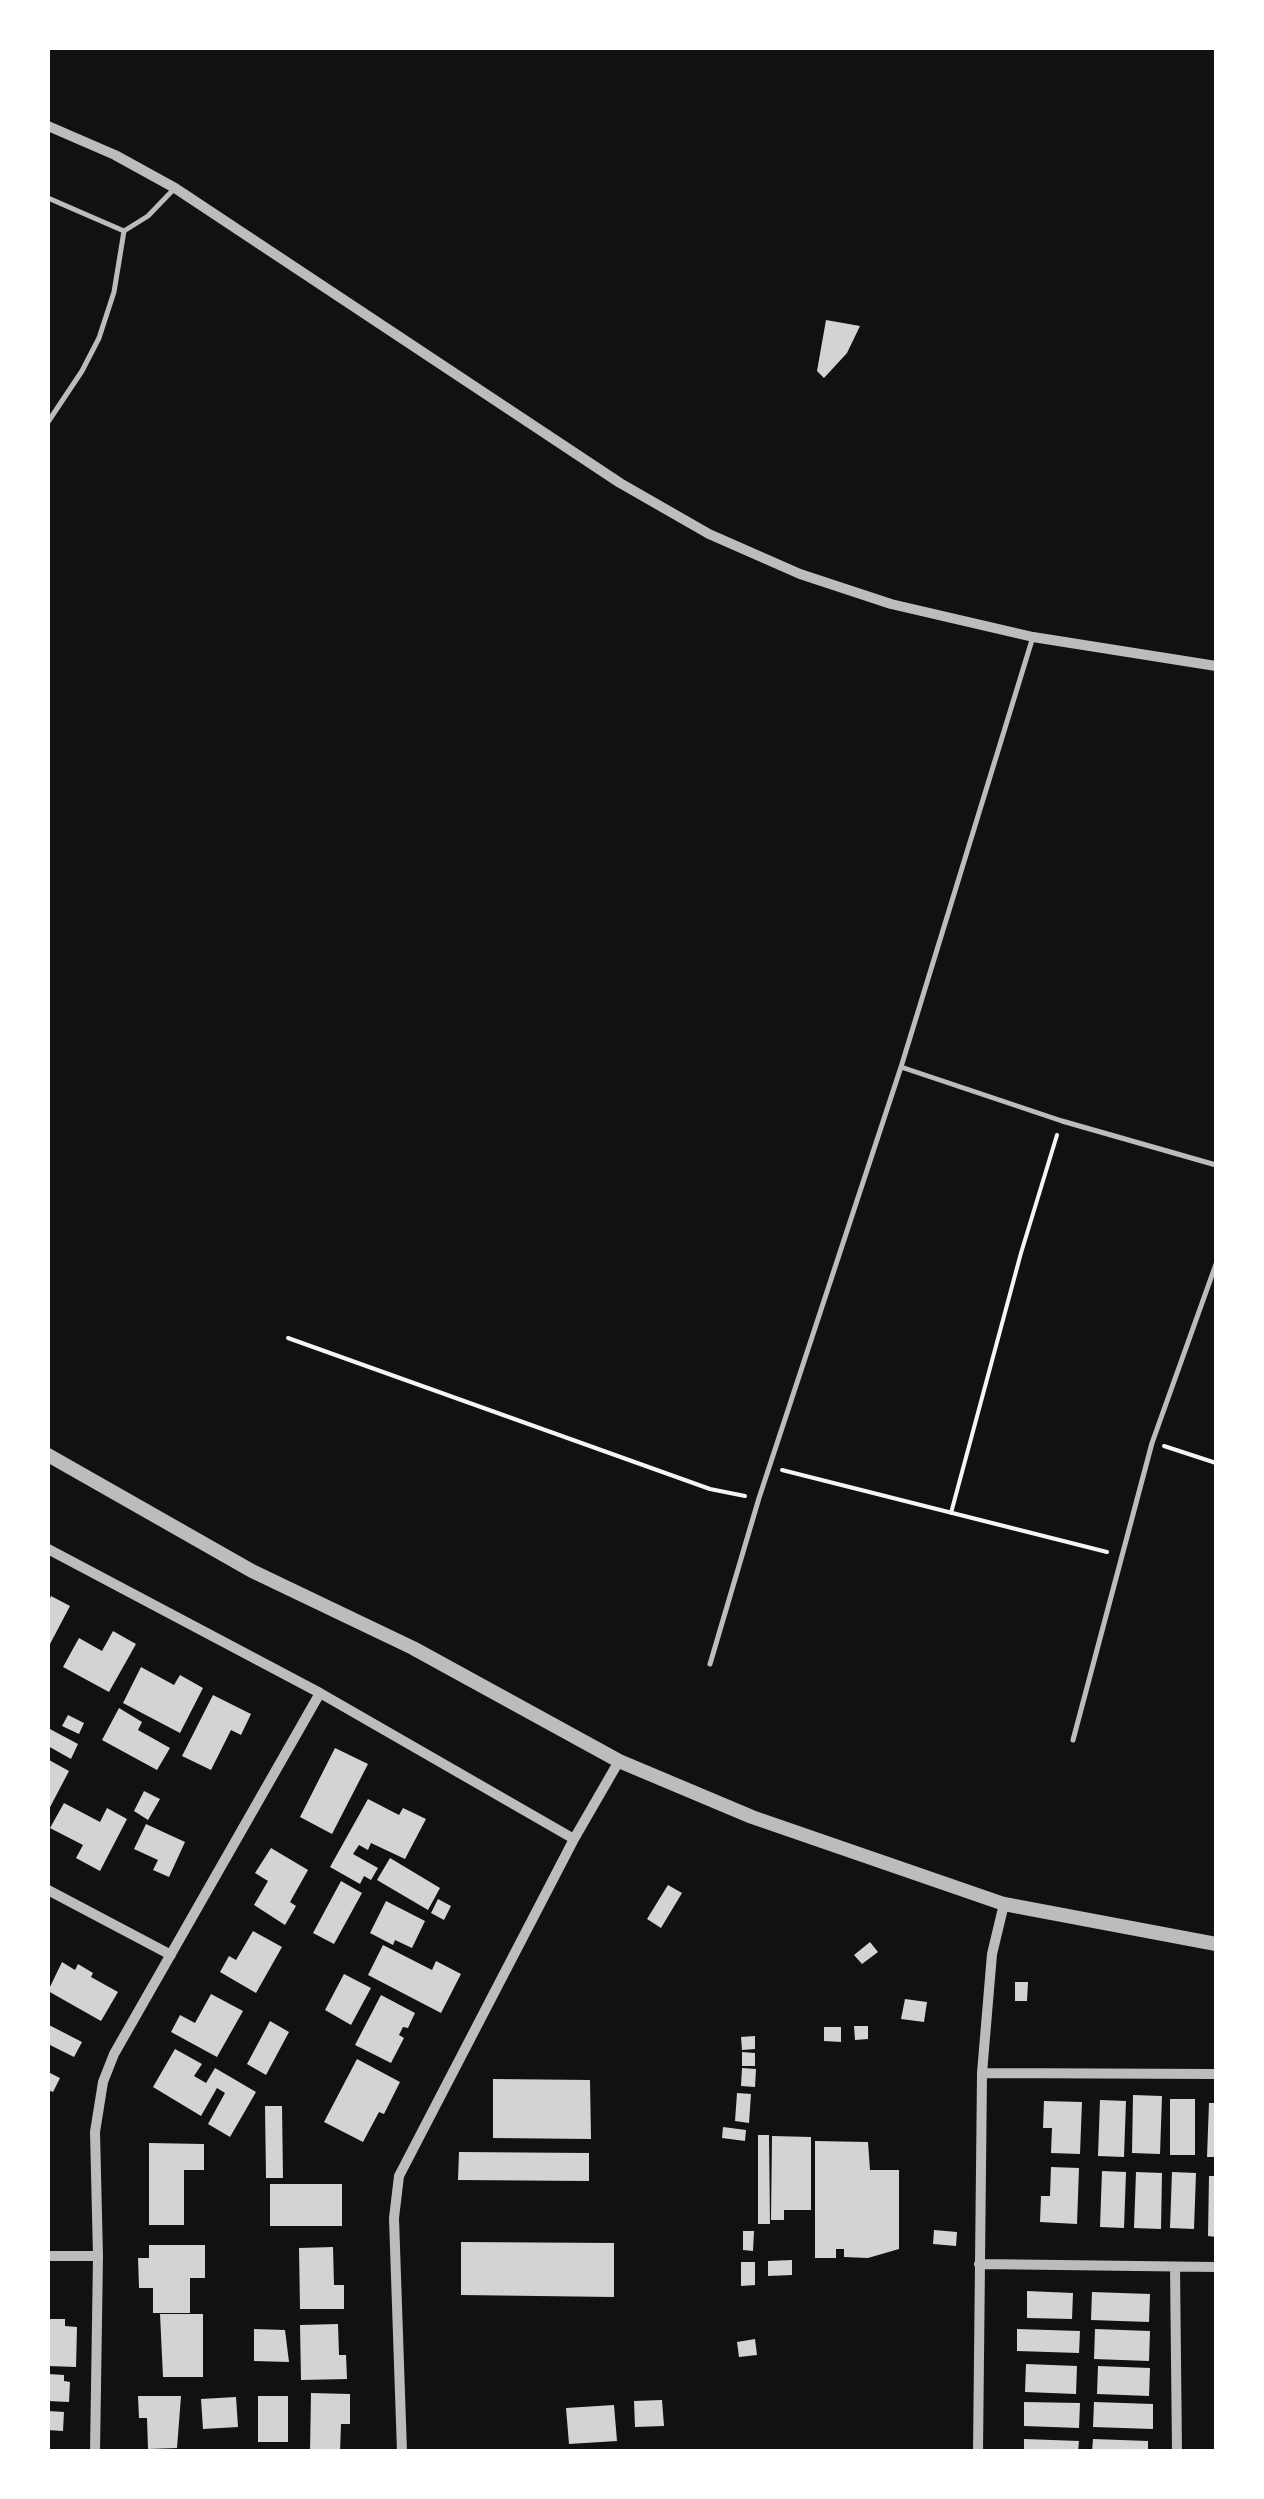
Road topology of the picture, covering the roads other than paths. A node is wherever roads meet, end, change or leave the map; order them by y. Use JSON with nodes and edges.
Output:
{"nodes":[{"id":1,"x":48,"y":126,"type":"edge"},
{"id":2,"x":175,"y":188,"type":"junction"},
{"id":3,"x":48,"y":198,"type":"edge"},
{"id":4,"x":124,"y":231,"type":"junction"},
{"id":5,"x":48,"y":422,"type":"edge"},
{"id":6,"x":1033,"y":637,"type":"junction"},
{"id":7,"x":1216,"y":666,"type":"edge"},
{"id":8,"x":901,"y":1067,"type":"junction"},
{"id":9,"x":1216,"y":1166,"type":"edge"},
{"id":10,"x":1216,"y":1264,"type":"edge"},
{"id":11,"x":48,"y":1455,"type":"edge"},
{"id":12,"x":48,"y":1549,"type":"edge"},
{"id":13,"x":710,"y":1664,"type":"dead end"},
{"id":14,"x":320,"y":1694,"type":"junction"},
{"id":15,"x":1073,"y":1740,"type":"dead end"},
{"id":16,"x":620,"y":1761,"type":"junction"},
{"id":17,"x":574,"y":1838,"type":"junction"},
{"id":18,"x":48,"y":1890,"type":"edge"},
{"id":19,"x":1004,"y":1904,"type":"junction"},
{"id":20,"x":1216,"y":1944,"type":"edge"},
{"id":21,"x":171,"y":1955,"type":"junction"},
{"id":22,"x":982,"y":2074,"type":"junction"},
{"id":23,"x":1216,"y":2074,"type":"edge"},
{"id":24,"x":48,"y":2256,"type":"edge"},
{"id":25,"x":98,"y":2256,"type":"junction"},
{"id":26,"x":979,"y":2264,"type":"junction"},
{"id":27,"x":1175,"y":2267,"type":"junction"},
{"id":28,"x":1216,"y":2267,"type":"edge"},
{"id":29,"x":95,"y":2452,"type":"edge"},
{"id":30,"x":402,"y":2452,"type":"edge"},
{"id":31,"x":978,"y":2452,"type":"edge"},
{"id":32,"x":1177,"y":2452,"type":"edge"}],
"edges":[{"from":1,"to":2,"type":"street"},
{"from":2,"to":4,"type":"lane"},
{"from":2,"to":6,"type":"street"},
{"from":3,"to":4,"type":"lane"},
{"from":4,"to":5,"type":"lane"},
{"from":6,"to":7,"type":"street"},
{"from":6,"to":8,"type":"lane"},
{"from":8,"to":9,"type":"lane"},
{"from":8,"to":13,"type":"lane"},
{"from":10,"to":15,"type":"lane"},
{"from":11,"to":16,"type":"street"},
{"from":12,"to":14,"type":"street"},
{"from":14,"to":17,"type":"street"},
{"from":14,"to":21,"type":"street"},
{"from":16,"to":17,"type":"street"},
{"from":16,"to":19,"type":"street"},
{"from":17,"to":30,"type":"street"},
{"from":18,"to":21,"type":"street"},
{"from":19,"to":20,"type":"street"},
{"from":19,"to":22,"type":"street"},
{"from":21,"to":25,"type":"street"},
{"from":22,"to":23,"type":"street"},
{"from":22,"to":26,"type":"street"},
{"from":24,"to":25,"type":"street"},
{"from":25,"to":29,"type":"street"},
{"from":26,"to":27,"type":"street"},
{"from":26,"to":31,"type":"street"},
{"from":27,"to":28,"type":"street"},
{"from":27,"to":32,"type":"street"}]}
